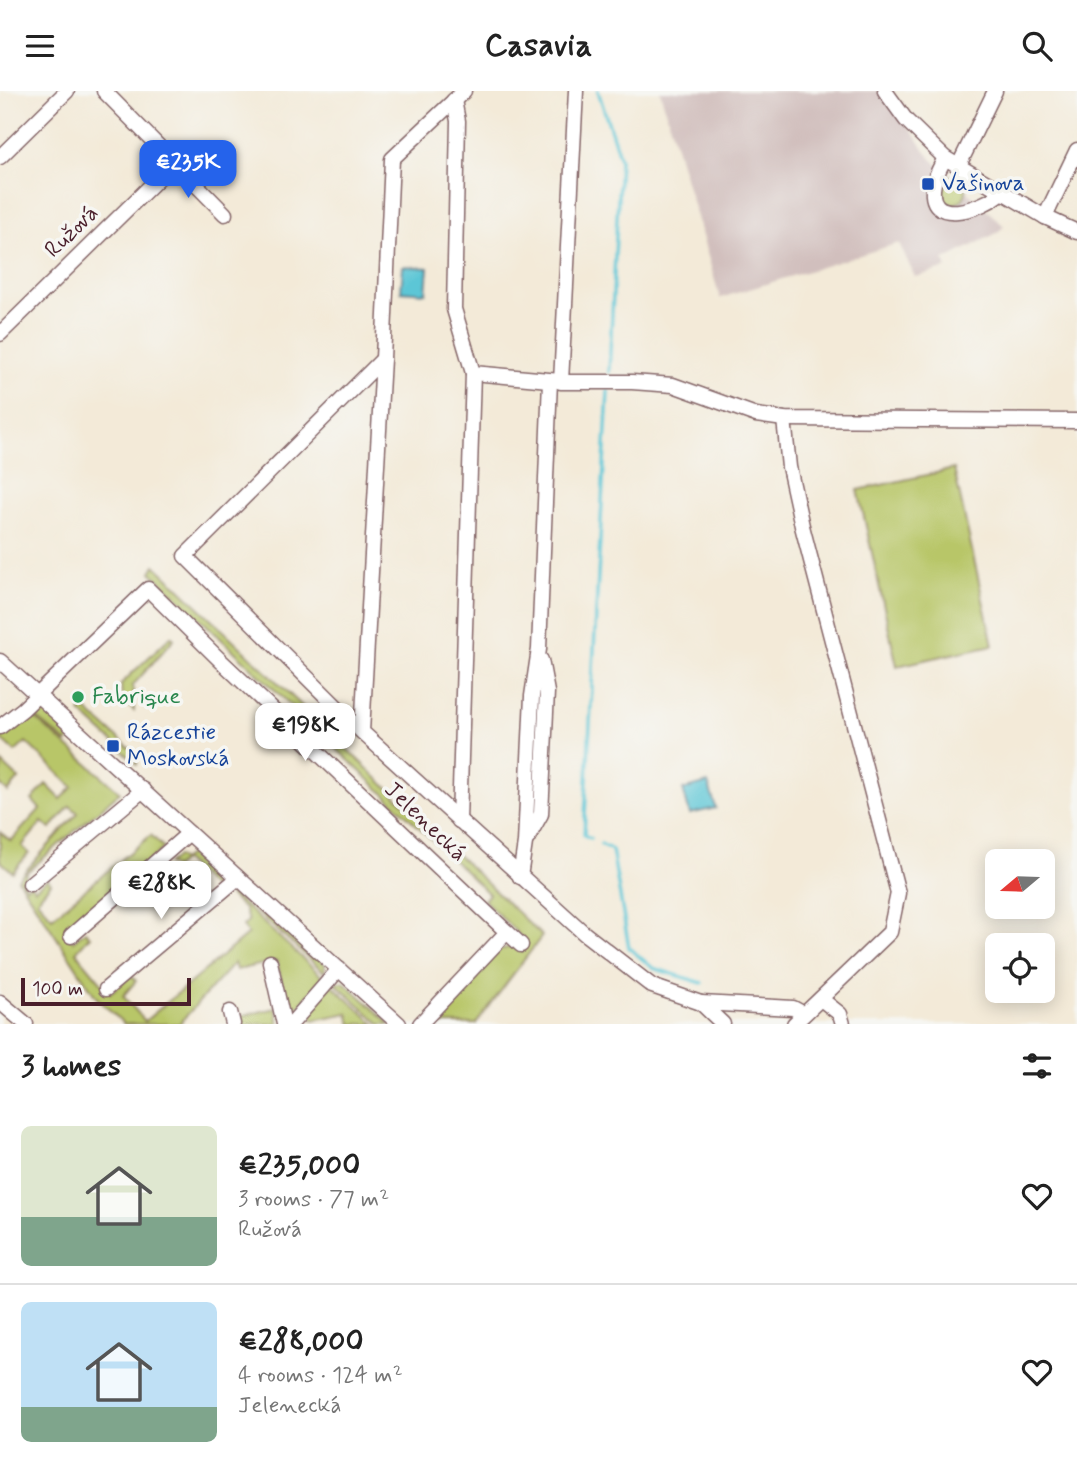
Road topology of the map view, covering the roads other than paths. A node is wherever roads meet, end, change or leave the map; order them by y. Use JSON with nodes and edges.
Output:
{"nodes":[{"id":1,"x":67,"y":91,"type":"edge"},
{"id":2,"x":104,"y":91,"type":"edge"},
{"id":3,"x":576,"y":91,"type":"edge"},
{"id":4,"x":885,"y":91,"type":"edge"},
{"id":5,"x":995,"y":91,"type":"edge"},
{"id":6,"x":459,"y":95,"type":"edge"},
{"id":7,"x":1077,"y":150,"type":"edge"},
{"id":8,"x":0,"y":157,"type":"edge"},
{"id":9,"x":945,"y":158,"type":"junction"},
{"id":10,"x":175,"y":162,"type":"junction"},
{"id":11,"x":958,"y":167,"type":"junction"},
{"id":12,"x":1002,"y":192,"type":"junction"},
{"id":13,"x":225,"y":213,"type":"dead end"},
{"id":14,"x":1045,"y":217,"type":"junction"},
{"id":15,"x":1077,"y":233,"type":"edge"},
{"id":16,"x":0,"y":334,"type":"edge"},
{"id":17,"x":383,"y":359,"type":"junction"},
{"id":18,"x":473,"y":373,"type":"junction"},
{"id":19,"x":556,"y":381,"type":"junction"},
{"id":20,"x":783,"y":419,"type":"junction"},
{"id":21,"x":1077,"y":421,"type":"edge"},
{"id":22,"x":0,"y":661,"type":"edge"},
{"id":23,"x":38,"y":695,"type":"junction"},
{"id":24,"x":0,"y":727,"type":"edge"},
{"id":25,"x":362,"y":732,"type":"junction"},
{"id":26,"x":143,"y":790,"type":"junction"},
{"id":27,"x":459,"y":821,"type":"junction"},
{"id":28,"x":189,"y":833,"type":"junction"},
{"id":29,"x":520,"y":877,"type":"junction"},
{"id":30,"x":238,"y":878,"type":"junction"},
{"id":31,"x":30,"y":884,"type":"dead end"},
{"id":32,"x":507,"y":932,"type":"junction"},
{"id":33,"x":71,"y":936,"type":"dead end"},
{"id":34,"x":521,"y":945,"type":"dead end"},
{"id":35,"x":270,"y":963,"type":"dead end"},
{"id":36,"x":338,"y":969,"type":"junction"},
{"id":37,"x":106,"y":989,"type":"dead end"},
{"id":38,"x":821,"y":999,"type":"junction"},
{"id":39,"x":0,"y":1002,"type":"edge"},
{"id":40,"x":701,"y":1003,"type":"junction"},
{"id":41,"x":799,"y":1019,"type":"edge"},
{"id":42,"x":26,"y":1024,"type":"edge"},
{"id":43,"x":284,"y":1024,"type":"edge"},
{"id":44,"x":291,"y":1024,"type":"edge"},
{"id":45,"x":400,"y":1024,"type":"edge"},
{"id":46,"x":420,"y":1024,"type":"edge"},
{"id":47,"x":723,"y":1024,"type":"edge"},
{"id":48,"x":843,"y":1024,"type":"edge"}],
"edges":[{"from":1,"to":8,"type":"street"},
{"from":2,"to":10,"type":"street"},
{"from":3,"to":19,"type":"street"},
{"from":4,"to":9,"type":"street"},
{"from":5,"to":11,"type":"street"},
{"from":6,"to":17,"type":"street"},
{"from":6,"to":18,"type":"street"},
{"from":7,"to":14,"type":"street"},
{"from":9,"to":11,"type":"street"},
{"from":9,"to":12,"type":"street"},
{"from":10,"to":13,"type":"street"},
{"from":10,"to":16,"type":"street","name":"Ružová"},
{"from":11,"to":12,"type":"street"},
{"from":12,"to":14,"type":"street"},
{"from":14,"to":15,"type":"street"},
{"from":17,"to":25,"type":"street"},
{"from":17,"to":25,"type":"street"},
{"from":18,"to":19,"type":"street"},
{"from":18,"to":27,"type":"street"},
{"from":19,"to":20,"type":"street"},
{"from":19,"to":29,"type":"street"},
{"from":20,"to":21,"type":"street"},
{"from":20,"to":38,"type":"street"},
{"from":22,"to":23,"type":"street"},
{"from":23,"to":24,"type":"street"},
{"from":23,"to":26,"type":"street"},
{"from":23,"to":32,"type":"street","name":"Jelenecká"},
{"from":25,"to":27,"type":"street"},
{"from":26,"to":28,"type":"street"},
{"from":26,"to":31,"type":"street"},
{"from":27,"to":29,"type":"street"},
{"from":28,"to":30,"type":"street"},
{"from":28,"to":33,"type":"street"},
{"from":29,"to":40,"type":"street"},
{"from":30,"to":36,"type":"street"},
{"from":30,"to":37,"type":"street"},
{"from":32,"to":34,"type":"street"},
{"from":32,"to":46,"type":"street"},
{"from":35,"to":43,"type":"street"},
{"from":36,"to":44,"type":"street"},
{"from":36,"to":45,"type":"street"},
{"from":38,"to":41,"type":"street"},
{"from":38,"to":48,"type":"street"},
{"from":39,"to":42,"type":"street"},
{"from":40,"to":41,"type":"street"},
{"from":40,"to":47,"type":"street"}]}
